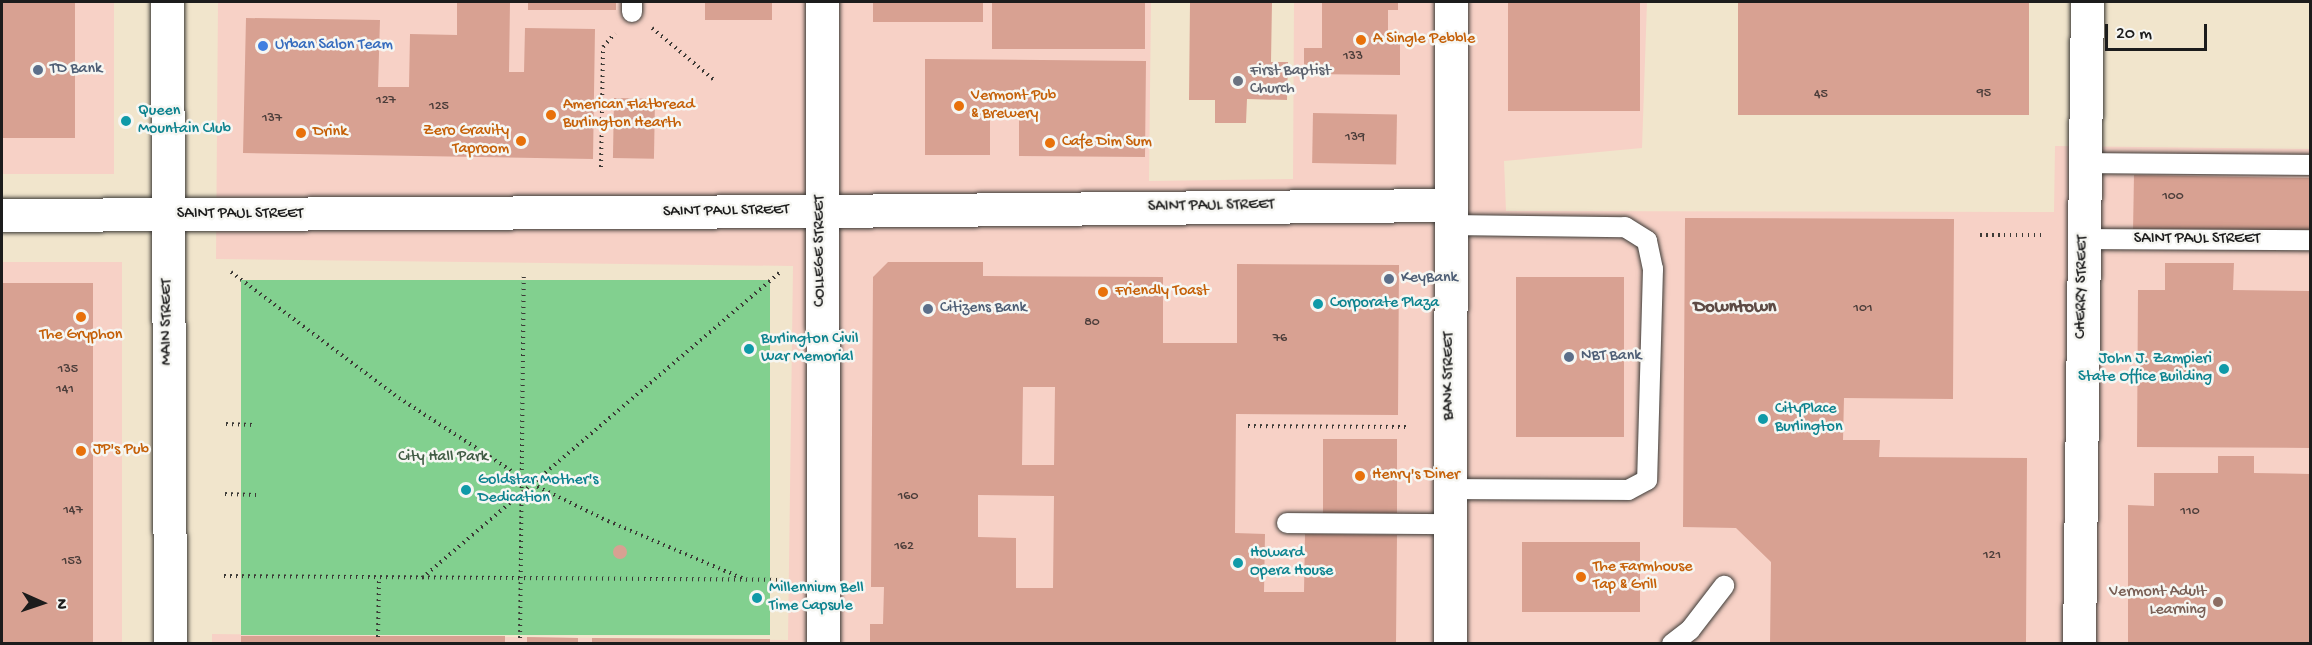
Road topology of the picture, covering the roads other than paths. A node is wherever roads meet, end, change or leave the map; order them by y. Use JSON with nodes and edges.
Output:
{"nodes":[{"id":1,"x":166,"y":2,"type":"edge"},
{"id":2,"x":822,"y":2,"type":"edge"},
{"id":3,"x":1451,"y":2,"type":"edge"},
{"id":4,"x":2087,"y":2,"type":"edge"},
{"id":5,"x":2085,"y":163,"type":"junction"},
{"id":6,"x":2310,"y":165,"type":"edge"},
{"id":7,"x":821,"y":211,"type":"junction"},
{"id":8,"x":2,"y":215,"type":"edge"},
{"id":9,"x":168,"y":215,"type":"junction"},
{"id":10,"x":1450,"y":215,"type":"junction"},
{"id":11,"x":2084,"y":239,"type":"junction"},
{"id":12,"x":2310,"y":240,"type":"edge"},
{"id":13,"x":1450,"y":489,"type":"junction"},
{"id":14,"x":1287,"y":523,"type":"dead end"},
{"id":15,"x":1450,"y":524,"type":"junction"},
{"id":16,"x":1724,"y":586,"type":"dead end"},
{"id":17,"x":170,"y":644,"type":"edge"},
{"id":18,"x":823,"y":644,"type":"edge"},
{"id":19,"x":1450,"y":644,"type":"edge"},
{"id":20,"x":1672,"y":644,"type":"edge"},
{"id":21,"x":2079,"y":644,"type":"edge"}],
"edges":[{"from":1,"to":9,"type":"street","name":"MAIN STREET"},
{"from":2,"to":7,"type":"street","name":"COLLEGE STREET"},
{"from":3,"to":10,"type":"street","name":"BANK STREET"},
{"from":4,"to":5,"type":"street","name":"CHERRY STREET"},
{"from":5,"to":6,"type":"lane"},
{"from":5,"to":11,"type":"street","name":"CHERRY STREET"},
{"from":7,"to":9,"type":"street","name":"SAINT PAUL STREET"},
{"from":7,"to":10,"type":"street","name":"SAINT PAUL STREET"},
{"from":7,"to":18,"type":"street","name":"COLLEGE STREET"},
{"from":8,"to":9,"type":"street","name":"SAINT PAUL STREET"},
{"from":9,"to":17,"type":"street","name":"MAIN STREET"},
{"from":10,"to":13,"type":"street","name":"BANK STREET"},
{"from":10,"to":13,"type":"lane"},
{"from":11,"to":12,"type":"lane","name":"SAINT PAUL STREET"},
{"from":11,"to":21,"type":"street","name":"CHERRY STREET"},
{"from":13,"to":15,"type":"street","name":"BANK STREET"},
{"from":14,"to":15,"type":"lane"},
{"from":15,"to":19,"type":"street","name":"BANK STREET"},
{"from":16,"to":20,"type":"lane"}]}
